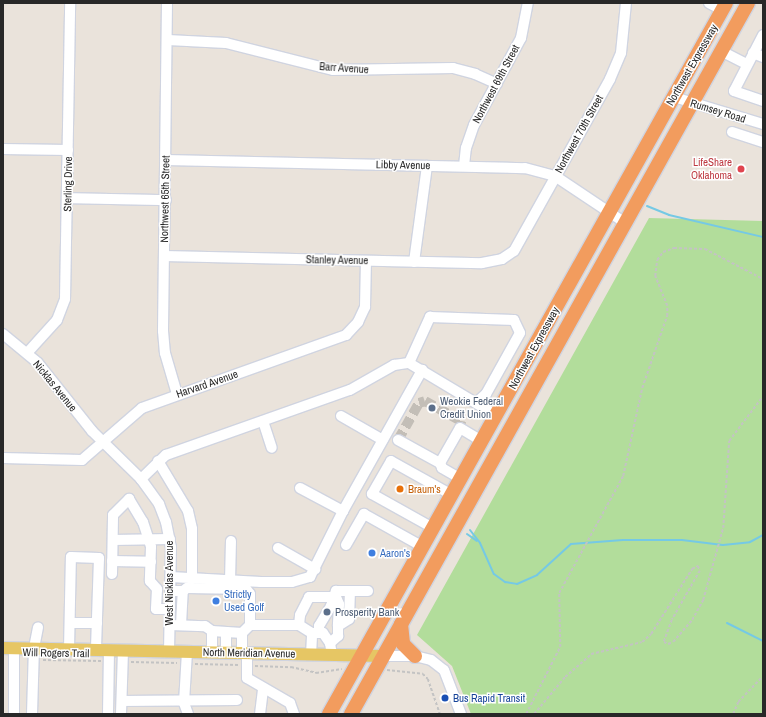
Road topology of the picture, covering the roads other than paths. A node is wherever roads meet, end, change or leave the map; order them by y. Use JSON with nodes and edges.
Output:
{"nodes":[{"id":1,"x":70,"y":3,"type":"edge"},
{"id":2,"x":166,"y":3,"type":"edge"},
{"id":3,"x":528,"y":3,"type":"edge"},
{"id":4,"x":626,"y":3,"type":"edge"},
{"id":5,"x":708,"y":3,"type":"edge"},
{"id":6,"x":748,"y":3,"type":"edge"},
{"id":7,"x":724,"y":7,"type":"edge"},
{"id":8,"x":762,"y":39,"type":"edge"},
{"id":9,"x":168,"y":40,"type":"junction"},
{"id":10,"x":721,"y":51,"type":"junction"},
{"id":11,"x":753,"y":53,"type":"junction"},
{"id":12,"x":763,"y":57,"type":"edge"},
{"id":13,"x":746,"y":64,"type":"junction"},
{"id":14,"x":497,"y":84,"type":"junction"},
{"id":15,"x":674,"y":97,"type":"junction"},
{"id":16,"x":763,"y":101,"type":"edge"},
{"id":17,"x":692,"y":103,"type":"junction"},
{"id":18,"x":763,"y":124,"type":"edge"},
{"id":19,"x":732,"y":132,"type":"dead end"},
{"id":20,"x":763,"y":142,"type":"edge"},
{"id":21,"x":3,"y":149,"type":"edge"},
{"id":22,"x":68,"y":150,"type":"junction"},
{"id":23,"x":166,"y":160,"type":"junction"},
{"id":24,"x":427,"y":166,"type":"junction"},
{"id":25,"x":464,"y":166,"type":"junction"},
{"id":26,"x":555,"y":176,"type":"junction"},
{"id":27,"x":67,"y":198,"type":"junction"},
{"id":28,"x":166,"y":200,"type":"junction"},
{"id":29,"x":609,"y":213,"type":"junction"},
{"id":30,"x":624,"y":222,"type":"junction"},
{"id":31,"x":508,"y":255,"type":"joint"},
{"id":32,"x":164,"y":256,"type":"junction"},
{"id":33,"x":366,"y":261,"type":"junction"},
{"id":34,"x":414,"y":262,"type":"junction"},
{"id":35,"x":3,"y":334,"type":"edge"},
{"id":36,"x":28,"y":352,"type":"junction"},
{"id":37,"x":409,"y":363,"type":"junction"},
{"id":38,"x":422,"y":370,"type":"junction"},
{"id":39,"x":177,"y":394,"type":"junction"},
{"id":40,"x":477,"y":402,"type":"junction"},
{"id":41,"x":496,"y":415,"type":"junction"},
{"id":42,"x":341,"y":416,"type":"dead end"},
{"id":43,"x":263,"y":421,"type":"junction"},
{"id":44,"x":512,"y":424,"type":"junction"},
{"id":45,"x":383,"y":440,"type":"junction"},
{"id":46,"x":398,"y":440,"type":"dead end"},
{"id":47,"x":482,"y":440,"type":"junction"},
{"id":48,"x":103,"y":442,"type":"junction"},
{"id":49,"x":272,"y":448,"type":"dead end"},
{"id":50,"x":3,"y":458,"type":"edge"},
{"id":51,"x":158,"y":461,"type":"junction"},
{"id":52,"x":440,"y":463,"type":"junction"},
{"id":53,"x":141,"y":479,"type":"junction"},
{"id":54,"x":461,"y":479,"type":"junction"},
{"id":55,"x":300,"y":488,"type":"dead end"},
{"id":56,"x":452,"y":495,"type":"junction"},
{"id":57,"x":343,"y":511,"type":"junction"},
{"id":58,"x":433,"y":528,"type":"junction"},
{"id":59,"x":170,"y":539,"type":"junction"},
{"id":60,"x":112,"y":540,"type":"junction"},
{"id":61,"x":149,"y":540,"type":"junction"},
{"id":62,"x":230,"y":542,"type":"dead end"},
{"id":63,"x":346,"y":546,"type":"dead end"},
{"id":64,"x":423,"y":547,"type":"junction"},
{"id":65,"x":278,"y":548,"type":"dead end"},
{"id":66,"x":112,"y":561,"type":"junction"},
{"id":67,"x":151,"y":562,"type":"junction"},
{"id":68,"x":315,"y":569,"type":"junction"},
{"id":69,"x":112,"y":574,"type":"dead end"},
{"id":70,"x":171,"y":577,"type":"junction"},
{"id":71,"x":190,"y":579,"type":"junction"},
{"id":72,"x":230,"y":581,"type":"junction"},
{"id":73,"x":171,"y":590,"type":"junction"},
{"id":74,"x":183,"y":591,"type":"junction"},
{"id":75,"x":350,"y":591,"type":"junction"},
{"id":76,"x":368,"y":591,"type":"dead end"},
{"id":77,"x":336,"y":597,"type":"junction"},
{"id":78,"x":170,"y":609,"type":"junction"},
{"id":79,"x":70,"y":623,"type":"junction"},
{"id":80,"x":97,"y":623,"type":"junction"},
{"id":81,"x":401,"y":624,"type":"junction"},
{"id":82,"x":170,"y":625,"type":"junction"},
{"id":83,"x":181,"y":625,"type":"junction"},
{"id":84,"x":250,"y":625,"type":"junction"},
{"id":85,"x":300,"y":625,"type":"junction"},
{"id":86,"x":338,"y":626,"type":"junction"},
{"id":87,"x":38,"y":627,"type":"dead end"},
{"id":88,"x":212,"y":631,"type":"junction"},
{"id":89,"x":226,"y":632,"type":"junction"},
{"id":90,"x":242,"y":633,"type":"junction"},
{"id":91,"x":318,"y":633,"type":"junction"},
{"id":92,"x":330,"y":643,"type":"junction"},
{"id":93,"x":8,"y":648,"type":"edge"},
{"id":94,"x":69,"y":649,"type":"junction"},
{"id":95,"x":96,"y":650,"type":"junction"},
{"id":96,"x":109,"y":650,"type":"junction"},
{"id":97,"x":123,"y":650,"type":"junction"},
{"id":98,"x":169,"y":652,"type":"junction"},
{"id":99,"x":187,"y":652,"type":"junction"},
{"id":100,"x":212,"y":653,"type":"junction"},
{"id":101,"x":226,"y":653,"type":"junction"},
{"id":102,"x":34,"y":654,"type":"junction"},
{"id":103,"x":311,"y":655,"type":"junction"},
{"id":104,"x":332,"y":655,"type":"junction"},
{"id":105,"x":362,"y":656,"type":"junction"},
{"id":106,"x":383,"y":656,"type":"junction"},
{"id":107,"x":415,"y":656,"type":"junction"},
{"id":108,"x":243,"y":657,"type":"junction"},
{"id":109,"x":263,"y":688,"type":"junction"},
{"id":110,"x":237,"y":700,"type":"dead end"},
{"id":111,"x":122,"y":701,"type":"junction"},
{"id":112,"x":184,"y":702,"type":"junction"},
{"id":113,"x":14,"y":714,"type":"edge"},
{"id":114,"x":32,"y":714,"type":"edge"},
{"id":115,"x":108,"y":714,"type":"edge"},
{"id":116,"x":121,"y":714,"type":"edge"},
{"id":117,"x":188,"y":714,"type":"edge"},
{"id":118,"x":260,"y":714,"type":"edge"},
{"id":119,"x":294,"y":714,"type":"edge"},
{"id":120,"x":330,"y":714,"type":"edge"},
{"id":121,"x":351,"y":714,"type":"edge"},
{"id":122,"x":461,"y":714,"type":"edge"}],
"edges":[{"from":1,"to":22,"type":"street","name":"Sterling Drive"},
{"from":2,"to":9,"type":"street","name":"Northwest 65th Street"},
{"from":3,"to":14,"type":"street","name":"Northwest 69th Street"},
{"from":4,"to":26,"type":"street","name":"Northwest 70th Street"},
{"from":5,"to":7,"type":"street"},
{"from":6,"to":10,"type":"highway","name":"Northwest Expressway"},
{"from":7,"to":15,"type":"highway","name":"Northwest Expressway"},
{"from":8,"to":11,"type":"street"},
{"from":9,"to":14,"type":"street","name":"Barr Avenue"},
{"from":9,"to":23,"type":"street","name":"Northwest 65th Street"},
{"from":10,"to":13,"type":"street"},
{"from":10,"to":17,"type":"highway","name":"Northwest Expressway"},
{"from":11,"to":12,"type":"street"},
{"from":11,"to":13,"type":"street"},
{"from":13,"to":16,"type":"street"},
{"from":14,"to":25,"type":"street","name":"Northwest 69th Street"},
{"from":15,"to":17,"type":"street","name":"Rumsey Road"},
{"from":15,"to":29,"type":"highway","name":"Northwest Expressway"},
{"from":17,"to":18,"type":"street","name":"Rumsey Road"},
{"from":17,"to":30,"type":"highway","name":"Northwest Expressway"},
{"from":19,"to":20,"type":"street"},
{"from":21,"to":22,"type":"street"},
{"from":22,"to":27,"type":"street","name":"Sterling Drive"},
{"from":23,"to":24,"type":"street","name":"Libby Avenue"},
{"from":23,"to":28,"type":"street","name":"Northwest 65th Street"},
{"from":24,"to":25,"type":"street","name":"Libby Avenue"},
{"from":24,"to":34,"type":"street"},
{"from":25,"to":26,"type":"street","name":"Libby Avenue"},
{"from":26,"to":29,"type":"street","name":"Libby Avenue"},
{"from":26,"to":31,"type":"street","name":"Northwest 70th Street"},
{"from":27,"to":28,"type":"street"},
{"from":27,"to":36,"type":"street","name":"Sterling Drive"},
{"from":28,"to":32,"type":"street","name":"Northwest 65th Street"},
{"from":29,"to":30,"type":"street","name":"Libby Avenue"},
{"from":29,"to":41,"type":"highway","name":"Northwest Expressway"},
{"from":30,"to":44,"type":"highway","name":"Northwest Expressway"},
{"from":31,"to":34,"type":"street","name":"Stanley Avenue"},
{"from":32,"to":33,"type":"street","name":"Stanley Avenue"},
{"from":32,"to":39,"type":"street","name":"Northwest 65th Street"},
{"from":33,"to":34,"type":"street","name":"Stanley Avenue"},
{"from":33,"to":39,"type":"street","name":"Harvard Avenue"},
{"from":35,"to":36,"type":"street","name":"Nicklas Avenue"},
{"from":36,"to":48,"type":"street","name":"Nicklas Avenue"},
{"from":37,"to":38,"type":"street"},
{"from":37,"to":40,"type":"street"},
{"from":37,"to":43,"type":"street"},
{"from":38,"to":40,"type":"street"},
{"from":38,"to":45,"type":"street"},
{"from":39,"to":48,"type":"street","name":"Harvard Avenue"},
{"from":40,"to":41,"type":"street"},
{"from":41,"to":44,"type":"highway"},
{"from":41,"to":47,"type":"highway","name":"Northwest Expressway"},
{"from":42,"to":45,"type":"street"},
{"from":43,"to":49,"type":"street"},
{"from":43,"to":51,"type":"street"},
{"from":44,"to":81,"type":"highway","name":"Northwest Expressway"},
{"from":45,"to":57,"type":"street"},
{"from":46,"to":52,"type":"street"},
{"from":47,"to":52,"type":"street"},
{"from":47,"to":54,"type":"highway","name":"Northwest Expressway"},
{"from":48,"to":50,"type":"street","name":"Harvard Avenue"},
{"from":48,"to":53,"type":"street","name":"West Nicklas Avenue"},
{"from":51,"to":53,"type":"street"},
{"from":51,"to":71,"type":"street"},
{"from":52,"to":54,"type":"street"},
{"from":53,"to":59,"type":"street","name":"West Nicklas Avenue"},
{"from":54,"to":56,"type":"highway","name":"Northwest Expressway"},
{"from":55,"to":57,"type":"street"},
{"from":56,"to":58,"type":"highway","name":"Northwest Expressway"},
{"from":56,"to":58,"type":"street"},
{"from":57,"to":68,"type":"street"},
{"from":58,"to":64,"type":"highway","name":"Northwest Expressway"},
{"from":59,"to":61,"type":"street"},
{"from":59,"to":70,"type":"street","name":"West Nicklas Avenue"},
{"from":60,"to":61,"type":"street"},
{"from":60,"to":61,"type":"street"},
{"from":60,"to":66,"type":"street"},
{"from":61,"to":67,"type":"street"},
{"from":62,"to":72,"type":"street"},
{"from":63,"to":64,"type":"street"},
{"from":64,"to":105,"type":"highway","name":"Northwest Expressway"},
{"from":65,"to":68,"type":"street"},
{"from":66,"to":67,"type":"street"},
{"from":66,"to":69,"type":"street"},
{"from":67,"to":78,"type":"street"},
{"from":68,"to":72,"type":"street"},
{"from":70,"to":71,"type":"street"},
{"from":70,"to":73,"type":"street","name":"West Nicklas Avenue"},
{"from":71,"to":72,"type":"street"},
{"from":73,"to":74,"type":"street"},
{"from":73,"to":78,"type":"street","name":"West Nicklas Avenue"},
{"from":74,"to":83,"type":"street"},
{"from":74,"to":84,"type":"street"},
{"from":75,"to":76,"type":"street"},
{"from":75,"to":77,"type":"street"},
{"from":75,"to":86,"type":"street"},
{"from":77,"to":85,"type":"street"},
{"from":77,"to":86,"type":"street"},
{"from":77,"to":91,"type":"street"},
{"from":78,"to":82,"type":"street","name":"West Nicklas Avenue"},
{"from":79,"to":80,"type":"street"},
{"from":79,"to":80,"type":"street"},
{"from":79,"to":94,"type":"street"},
{"from":80,"to":95,"type":"street"},
{"from":81,"to":106,"type":"highway","name":"Northwest Expressway"},
{"from":81,"to":107,"type":"highway"},
{"from":82,"to":83,"type":"street"},
{"from":82,"to":98,"type":"street","name":"West Nicklas Avenue"},
{"from":83,"to":88,"type":"street"},
{"from":84,"to":85,"type":"street"},
{"from":84,"to":90,"type":"street"},
{"from":85,"to":91,"type":"street"},
{"from":86,"to":92,"type":"street"},
{"from":87,"to":102,"type":"street"},
{"from":88,"to":89,"type":"street"},
{"from":88,"to":100,"type":"street"},
{"from":89,"to":90,"type":"street"},
{"from":89,"to":101,"type":"street"},
{"from":90,"to":108,"type":"street"},
{"from":91,"to":92,"type":"street"},
{"from":91,"to":103,"type":"street"},
{"from":92,"to":104,"type":"street"},
{"from":93,"to":102,"type":"main road","name":"North Meridian Avenue"},
{"from":93,"to":113,"type":"street"},
{"from":94,"to":95,"type":"main road","name":"North Meridian Avenue"},
{"from":94,"to":102,"type":"main road","name":"North Meridian Avenue"},
{"from":95,"to":96,"type":"main road","name":"North Meridian Avenue"},
{"from":96,"to":97,"type":"main road","name":"North Meridian Avenue"},
{"from":96,"to":115,"type":"street"},
{"from":97,"to":98,"type":"main road","name":"North Meridian Avenue"},
{"from":97,"to":111,"type":"street"},
{"from":98,"to":99,"type":"main road","name":"North Meridian Avenue"},
{"from":99,"to":100,"type":"main road","name":"North Meridian Avenue"},
{"from":99,"to":112,"type":"street"},
{"from":100,"to":101,"type":"main road","name":"North Meridian Avenue"},
{"from":101,"to":108,"type":"main road","name":"North Meridian Avenue"},
{"from":102,"to":114,"type":"street"},
{"from":103,"to":104,"type":"main road","name":"North Meridian Avenue"},
{"from":103,"to":108,"type":"main road","name":"North Meridian Avenue"},
{"from":104,"to":105,"type":"main road","name":"North Meridian Avenue"},
{"from":105,"to":106,"type":"main road","name":"North Meridian Avenue"},
{"from":105,"to":120,"type":"highway","name":"Northwest Expressway"},
{"from":106,"to":107,"type":"street","name":"North Meridian Avenue"},
{"from":106,"to":121,"type":"highway","name":"Northwest Expressway"},
{"from":107,"to":122,"type":"street","name":"North Meridian Avenue"},
{"from":108,"to":109,"type":"street"},
{"from":109,"to":118,"type":"street"},
{"from":109,"to":119,"type":"street"},
{"from":110,"to":112,"type":"street"},
{"from":111,"to":112,"type":"street"},
{"from":111,"to":116,"type":"street"},
{"from":112,"to":117,"type":"street"}]}
